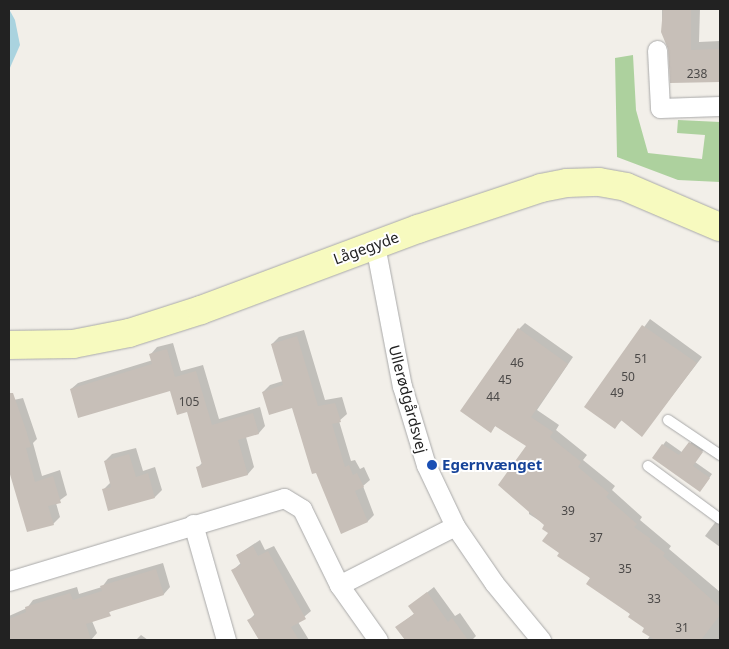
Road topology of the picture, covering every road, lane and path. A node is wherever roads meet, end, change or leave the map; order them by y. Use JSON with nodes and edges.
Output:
{"nodes":[{"id":1,"x":657,"y":50,"type":"dead end"},
{"id":2,"x":720,"y":106,"type":"edge"},
{"id":3,"x":720,"y":227,"type":"edge"},
{"id":4,"x":375,"y":244,"type":"junction"},
{"id":5,"x":9,"y":345,"type":"edge"},
{"id":6,"x":668,"y":420,"type":"dead end"},
{"id":7,"x":720,"y":455,"type":"edge"},
{"id":8,"x":648,"y":466,"type":"dead end"},
{"id":9,"x":720,"y":519,"type":"edge"},
{"id":10,"x":193,"y":524,"type":"junction"},
{"id":11,"x":455,"y":526,"type":"junction"},
{"id":12,"x":9,"y":580,"type":"edge"},
{"id":13,"x":339,"y":584,"type":"junction"},
{"id":14,"x":226,"y":640,"type":"edge"},
{"id":15,"x":378,"y":640,"type":"edge"},
{"id":16,"x":541,"y":640,"type":"edge"}],
"edges":[{"from":1,"to":2,"type":"street"},
{"from":3,"to":4,"type":"street","name":"Lågegyde"},
{"from":4,"to":5,"type":"street","name":"Lågegyde"},
{"from":4,"to":11,"type":"street","name":"Ullerødgårdsvej"},
{"from":6,"to":7,"type":"lane"},
{"from":8,"to":9,"type":"lane"},
{"from":10,"to":12,"type":"street"},
{"from":10,"to":13,"type":"street"},
{"from":10,"to":14,"type":"street"},
{"from":11,"to":13,"type":"street"},
{"from":11,"to":16,"type":"street","name":"Ullerødgårdsvej"},
{"from":13,"to":15,"type":"street"}]}
